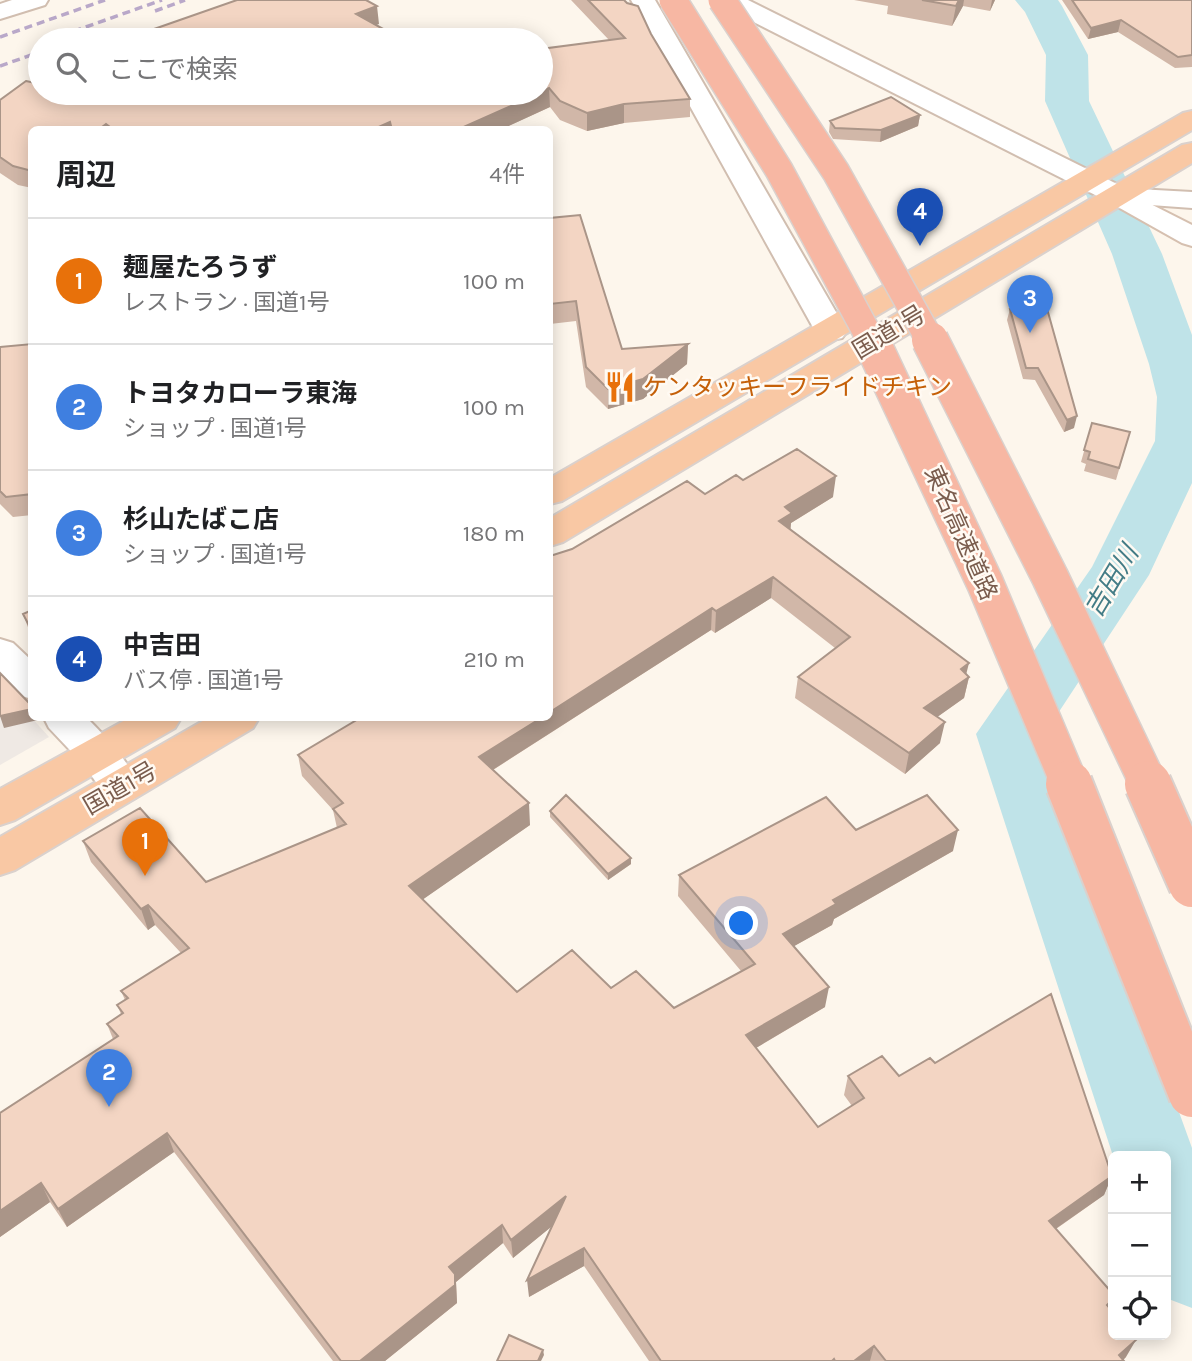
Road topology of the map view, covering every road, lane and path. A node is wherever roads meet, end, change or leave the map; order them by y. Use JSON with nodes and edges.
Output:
{"nodes":[{"id":1,"x":36,"y":0,"type":"edge"},
{"id":2,"x":643,"y":0,"type":"edge"},
{"id":3,"x":673,"y":0,"type":"edge"},
{"id":4,"x":722,"y":0,"type":"edge"},
{"id":5,"x":729,"y":0,"type":"edge"},
{"id":6,"x":0,"y":12,"type":"edge"},
{"id":7,"x":1192,"y":119,"type":"edge"},
{"id":8,"x":1192,"y":151,"type":"edge"},
{"id":9,"x":1090,"y":180,"type":"junction"},
{"id":10,"x":1119,"y":196,"type":"junction"},
{"id":11,"x":1192,"y":200,"type":"edge"},
{"id":12,"x":1192,"y":237,"type":"edge"},
{"id":13,"x":831,"y":331,"type":"junction"},
{"id":14,"x":553,"y":491,"type":"edge"},
{"id":15,"x":553,"y":532,"type":"edge"},
{"id":16,"x":0,"y":653,"type":"edge"},
{"id":17,"x":28,"y":681,"type":"edge"},
{"id":18,"x":66,"y":721,"type":"edge"},
{"id":19,"x":156,"y":721,"type":"edge"},
{"id":20,"x":234,"y":721,"type":"edge"},
{"id":21,"x":98,"y":754,"type":"junction"},
{"id":22,"x":121,"y":788,"type":"junction"},
{"id":23,"x":0,"y":809,"type":"edge"},
{"id":24,"x":0,"y":858,"type":"edge"},
{"id":25,"x":1192,"y":884,"type":"edge"},
{"id":26,"x":1192,"y":1094,"type":"edge"}],
"edges":[{"from":1,"to":6,"type":"street"},
{"from":2,"to":13,"type":"street"},
{"from":3,"to":26,"type":"highway","name":"東名高速道路","bridge":true},
{"from":4,"to":25,"type":"highway","bridge":true},
{"from":5,"to":9,"type":"street"},
{"from":7,"to":9,"type":"highway","name":"国道1号"},
{"from":8,"to":10,"type":"highway","name":"国道1号"},
{"from":9,"to":10,"type":"street"},
{"from":9,"to":13,"type":"highway","name":"国道1号"},
{"from":10,"to":11,"type":"street"},
{"from":10,"to":12,"type":"street"},
{"from":10,"to":15,"type":"highway","name":"国道1号"},
{"from":13,"to":14,"type":"highway","name":"国道1号"},
{"from":16,"to":17,"type":"street"},
{"from":18,"to":21,"type":"street"},
{"from":19,"to":21,"type":"highway","name":"国道1号"},
{"from":20,"to":22,"type":"highway","name":"国道1号"},
{"from":21,"to":22,"type":"street"},
{"from":21,"to":23,"type":"highway","name":"国道1号"},
{"from":22,"to":24,"type":"highway","name":"国道1号"}]}
